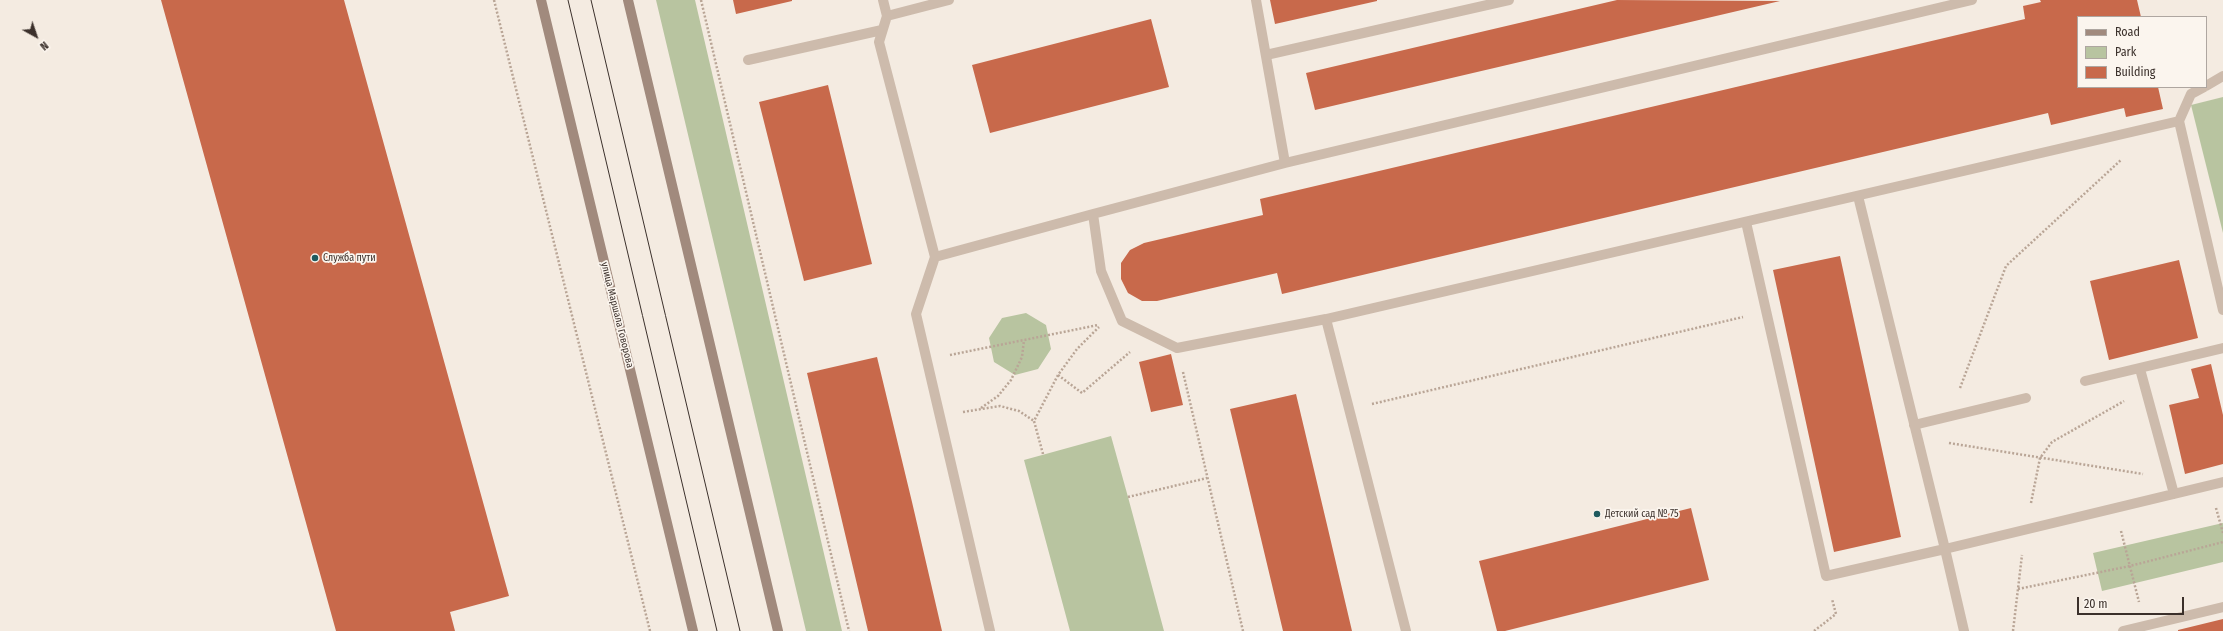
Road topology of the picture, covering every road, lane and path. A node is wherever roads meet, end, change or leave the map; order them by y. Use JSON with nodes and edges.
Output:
{"nodes":[{"id":1,"x":494,"y":0,"type":"edge"},
{"id":2,"x":541,"y":0,"type":"edge"},
{"id":3,"x":628,"y":0,"type":"edge"},
{"id":4,"x":701,"y":0,"type":"edge"},
{"id":5,"x":883,"y":0,"type":"edge"},
{"id":6,"x":949,"y":0,"type":"edge"},
{"id":7,"x":1256,"y":0,"type":"edge"},
{"id":8,"x":1509,"y":0,"type":"edge"},
{"id":9,"x":1972,"y":0,"type":"edge"},
{"id":10,"x":887,"y":16,"type":"junction"},
{"id":11,"x":882,"y":30,"type":"junction"},
{"id":12,"x":1266,"y":55,"type":"junction"},
{"id":13,"x":748,"y":60,"type":"dead end"},
{"id":14,"x":2223,"y":76,"type":"edge"},
{"id":15,"x":2207,"y":85,"type":"edge"},
{"id":16,"x":2202,"y":88,"type":"edge"},
{"id":17,"x":2179,"y":121,"type":"junction"},
{"id":18,"x":2125,"y":155,"type":"dead end"},
{"id":19,"x":1285,"y":163,"type":"junction"},
{"id":20,"x":1858,"y":196,"type":"junction"},
{"id":21,"x":1093,"y":214,"type":"junction"},
{"id":22,"x":1746,"y":222,"type":"junction"},
{"id":23,"x":935,"y":257,"type":"junction"},
{"id":24,"x":2223,"y":310,"type":"edge"},
{"id":25,"x":1766,"y":312,"type":"junction"},
{"id":26,"x":1326,"y":319,"type":"junction"},
{"id":27,"x":1150,"y":334,"type":"junction"},
{"id":28,"x":1024,"y":340,"type":"junction"},
{"id":29,"x":1177,"y":348,"type":"junction"},
{"id":30,"x":2223,"y":348,"type":"edge"},
{"id":31,"x":927,"y":359,"type":"junction"},
{"id":32,"x":2140,"y":369,"type":"junction"},
{"id":33,"x":1058,"y":375,"type":"junction"},
{"id":34,"x":2085,"y":381,"type":"dead end"},
{"id":35,"x":2145,"y":389,"type":"junction"},
{"id":36,"x":1958,"y":395,"type":"dead end"},
{"id":37,"x":2026,"y":398,"type":"dead end"},
{"id":38,"x":980,"y":408,"type":"junction"},
{"id":39,"x":1349,"y":410,"type":"junction"},
{"id":40,"x":940,"y":418,"type":"junction"},
{"id":41,"x":1034,"y":421,"type":"junction"},
{"id":42,"x":1914,"y":425,"type":"junction"},
{"id":43,"x":1918,"y":438,"type":"junction"},
{"id":44,"x":1043,"y":454,"type":"dead end"},
{"id":45,"x":2040,"y":458,"type":"junction"},
{"id":46,"x":1207,"y":478,"type":"junction"},
{"id":47,"x":2170,"y":478,"type":"junction"},
{"id":48,"x":2223,"y":482,"type":"edge"},
{"id":49,"x":2174,"y":494,"type":"junction"},
{"id":50,"x":1128,"y":497,"type":"dead end"},
{"id":51,"x":2216,"y":506,"type":"dead end"},
{"id":52,"x":2114,"y":508,"type":"junction"},
{"id":53,"x":2026,"y":529,"type":"junction"},
{"id":54,"x":2223,"y":533,"type":"edge"},
{"id":55,"x":2223,"y":542,"type":"edge"},
{"id":56,"x":1945,"y":549,"type":"junction"},
{"id":57,"x":2130,"y":566,"type":"junction"},
{"id":58,"x":1826,"y":576,"type":"junction"},
{"id":59,"x":2018,"y":589,"type":"junction"},
{"id":60,"x":2223,"y":607,"type":"edge"},
{"id":61,"x":2145,"y":626,"type":"junction"},
{"id":62,"x":650,"y":631,"type":"edge"},
{"id":63,"x":693,"y":631,"type":"edge"},
{"id":64,"x":778,"y":631,"type":"edge"},
{"id":65,"x":849,"y":631,"type":"edge"},
{"id":66,"x":990,"y":631,"type":"edge"},
{"id":67,"x":1243,"y":631,"type":"edge"},
{"id":68,"x":1406,"y":631,"type":"edge"},
{"id":69,"x":1814,"y":631,"type":"edge"},
{"id":70,"x":1964,"y":631,"type":"edge"},
{"id":71,"x":2013,"y":631,"type":"edge"},
{"id":72,"x":2123,"y":631,"type":"edge"}],
"edges":[{"from":1,"to":62,"type":"path"},
{"from":2,"to":63,"type":"main road","name":"улица Маршала Говорова"},
{"from":3,"to":64,"type":"main road"},
{"from":4,"to":65,"type":"path"},
{"from":5,"to":10,"type":"lane"},
{"from":6,"to":10,"type":"lane"},
{"from":7,"to":12,"type":"lane"},
{"from":8,"to":12,"type":"lane"},
{"from":9,"to":19,"type":"lane"},
{"from":10,"to":11,"type":"lane"},
{"from":11,"to":13,"type":"lane"},
{"from":11,"to":23,"type":"lane"},
{"from":12,"to":19,"type":"lane"},
{"from":14,"to":15,"type":"lane"},
{"from":16,"to":17,"type":"lane"},
{"from":17,"to":20,"type":"lane"},
{"from":17,"to":24,"type":"lane"},
{"from":18,"to":36,"type":"path"},
{"from":19,"to":21,"type":"lane"},
{"from":20,"to":22,"type":"lane"},
{"from":20,"to":42,"type":"lane"},
{"from":21,"to":23,"type":"lane"},
{"from":21,"to":27,"type":"lane"},
{"from":22,"to":25,"type":"lane"},
{"from":22,"to":26,"type":"lane"},
{"from":23,"to":31,"type":"lane"},
{"from":25,"to":39,"type":"path"},
{"from":25,"to":58,"type":"lane"},
{"from":26,"to":29,"type":"lane"},
{"from":26,"to":39,"type":"lane"},
{"from":27,"to":29,"type":"lane"},
{"from":27,"to":33,"type":"path"},
{"from":28,"to":31,"type":"path"},
{"from":28,"to":33,"type":"path"},
{"from":28,"to":38,"type":"path"},
{"from":29,"to":46,"type":"path"},
{"from":30,"to":32,"type":"lane"},
{"from":31,"to":40,"type":"lane"},
{"from":32,"to":34,"type":"lane"},
{"from":32,"to":35,"type":"lane"},
{"from":33,"to":41,"type":"path"},
{"from":35,"to":45,"type":"path"},
{"from":35,"to":47,"type":"lane"},
{"from":37,"to":42,"type":"lane"},
{"from":38,"to":40,"type":"path"},
{"from":38,"to":41,"type":"path"},
{"from":39,"to":68,"type":"lane"},
{"from":40,"to":66,"type":"lane"},
{"from":41,"to":44,"type":"path"},
{"from":42,"to":43,"type":"lane"},
{"from":43,"to":45,"type":"path"},
{"from":43,"to":56,"type":"lane"},
{"from":45,"to":47,"type":"path"},
{"from":45,"to":53,"type":"path"},
{"from":46,"to":50,"type":"path"},
{"from":46,"to":67,"type":"path"},
{"from":47,"to":49,"type":"lane"},
{"from":48,"to":49,"type":"lane"},
{"from":49,"to":52,"type":"lane"},
{"from":51,"to":54,"type":"path"},
{"from":52,"to":53,"type":"lane"},
{"from":52,"to":57,"type":"path"},
{"from":53,"to":56,"type":"lane"},
{"from":53,"to":59,"type":"path"},
{"from":55,"to":57,"type":"path"},
{"from":56,"to":58,"type":"lane"},
{"from":56,"to":70,"type":"lane"},
{"from":57,"to":59,"type":"path"},
{"from":57,"to":61,"type":"path"},
{"from":58,"to":69,"type":"path"},
{"from":59,"to":71,"type":"path"},
{"from":60,"to":61,"type":"lane"},
{"from":61,"to":72,"type":"lane"}]}
